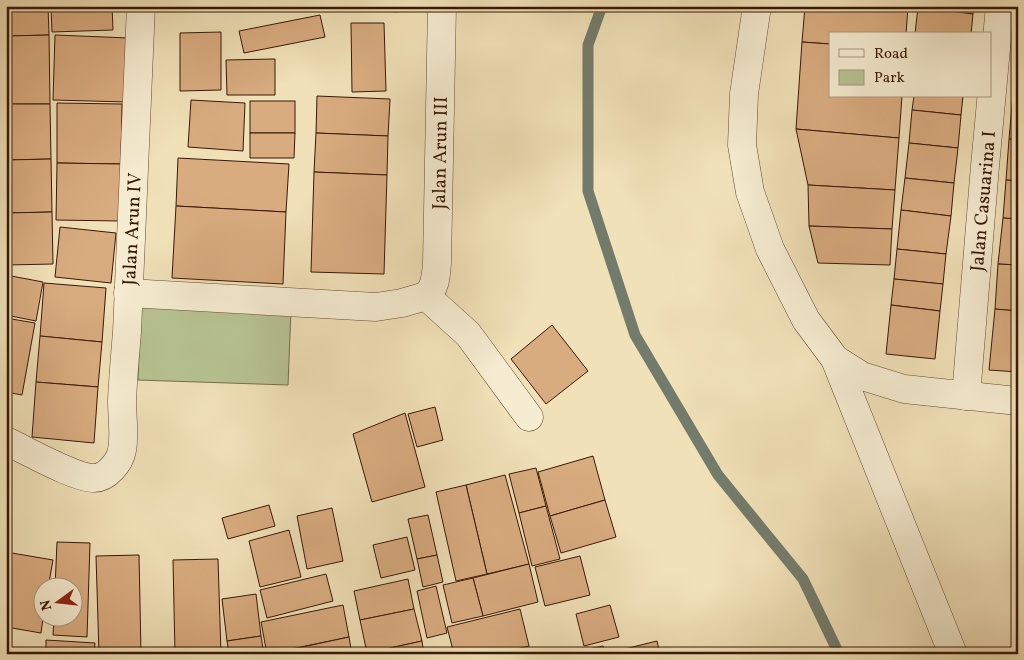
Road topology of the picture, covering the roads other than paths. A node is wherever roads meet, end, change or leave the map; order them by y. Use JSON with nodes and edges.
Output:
{"nodes":[{"id":1,"x":142,"y":6,"type":"edge"},
{"id":2,"x":442,"y":6,"type":"edge"},
{"id":3,"x":757,"y":6,"type":"edge"},
{"id":4,"x":1000,"y":6,"type":"edge"},
{"id":5,"x":992,"y":92,"type":"edge"},
{"id":6,"x":991,"y":98,"type":"edge"},
{"id":7,"x":128,"y":293,"type":"junction"},
{"id":8,"x":426,"y":296,"type":"junction"},
{"id":9,"x":835,"y":359,"type":"junction"},
{"id":10,"x":966,"y":396,"type":"junction"},
{"id":11,"x":1018,"y":401,"type":"edge"},
{"id":12,"x":529,"y":417,"type":"dead end"},
{"id":13,"x":6,"y":441,"type":"edge"},
{"id":14,"x":953,"y":654,"type":"edge"}],
"edges":[{"from":1,"to":7,"type":"street","name":"Jalan Arun IV"},
{"from":2,"to":8,"type":"street","name":"Jalan Arun III"},
{"from":3,"to":9,"type":"street"},
{"from":4,"to":5,"type":"street","name":"Jalan Casuarina I"},
{"from":6,"to":10,"type":"street","name":"Jalan Casuarina I"},
{"from":7,"to":8,"type":"street"},
{"from":7,"to":13,"type":"street","name":"Jalan Arun IV"},
{"from":8,"to":12,"type":"street"},
{"from":9,"to":10,"type":"street"},
{"from":9,"to":14,"type":"street"},
{"from":10,"to":11,"type":"street"}]}
